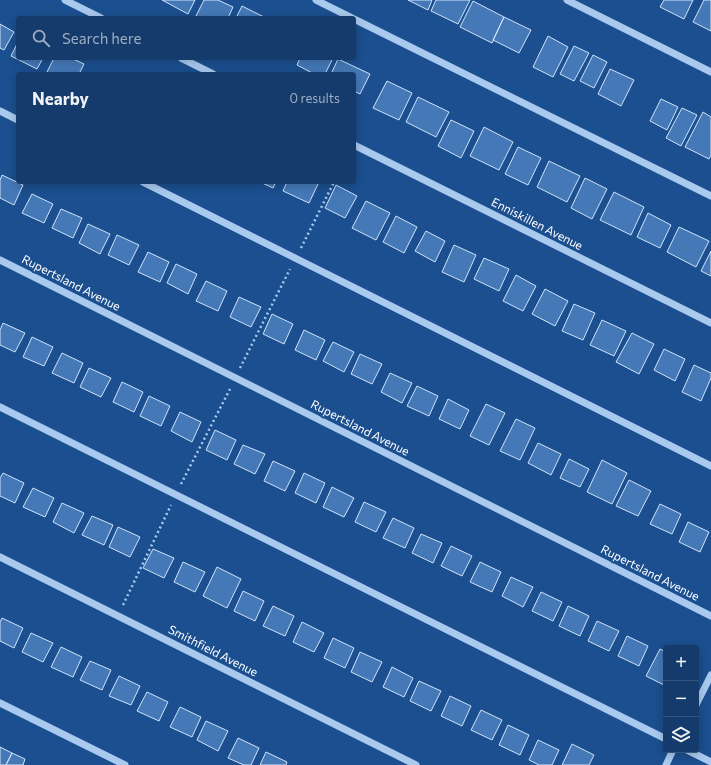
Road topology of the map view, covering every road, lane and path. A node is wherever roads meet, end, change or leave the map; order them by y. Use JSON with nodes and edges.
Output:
{"nodes":[{"id":1,"x":65,"y":0,"type":"edge"},
{"id":2,"x":316,"y":0,"type":"edge"},
{"id":3,"x":567,"y":0,"type":"edge"},
{"id":4,"x":97,"y":16,"type":"edge"},
{"id":5,"x":349,"y":16,"type":"edge"},
{"id":6,"x":356,"y":19,"type":"edge"},
{"id":7,"x":185,"y":60,"type":"edge"},
{"id":8,"x":209,"y":72,"type":"edge"},
{"id":9,"x":711,"y":72,"type":"edge"},
{"id":10,"x":0,"y":111,"type":"edge"},
{"id":11,"x":16,"y":119,"type":"edge"},
{"id":12,"x":356,"y":146,"type":"edge"},
{"id":13,"x":147,"y":184,"type":"edge"},
{"id":14,"x":333,"y":184,"type":"edge"},
{"id":15,"x":711,"y":196,"type":"edge"},
{"id":16,"x":296,"y":258,"type":"junction"},
{"id":17,"x":0,"y":260,"type":"edge"},
{"id":18,"x":711,"y":323,"type":"edge"},
{"id":19,"x":235,"y":378,"type":"junction"},
{"id":20,"x":0,"y":407,"type":"edge"},
{"id":21,"x":711,"y":466,"type":"edge"},
{"id":22,"x":176,"y":495,"type":"junction"},
{"id":23,"x":0,"y":557,"type":"edge"},
{"id":24,"x":118,"y":616,"type":"junction"},
{"id":25,"x":711,"y":616,"type":"edge"},
{"id":26,"x":711,"y":674,"type":"edge"},
{"id":27,"x":699,"y":699,"type":"edge"},
{"id":28,"x":0,"y":703,"type":"edge"},
{"id":29,"x":663,"y":738,"type":"edge"},
{"id":30,"x":672,"y":753,"type":"edge"},
{"id":31,"x":693,"y":753,"type":"edge"},
{"id":32,"x":711,"y":762,"type":"edge"},
{"id":33,"x":125,"y":765,"type":"edge"},
{"id":34,"x":416,"y":765,"type":"edge"},
{"id":35,"x":666,"y":765,"type":"edge"}],
"edges":[{"from":1,"to":4,"type":"street"},
{"from":2,"to":5,"type":"street"},
{"from":3,"to":9,"type":"street"},
{"from":6,"to":15,"type":"street"},
{"from":7,"to":8,"type":"street"},
{"from":10,"to":11,"type":"street"},
{"from":12,"to":18,"type":"street","name":"Enniskillen Avenue"},
{"from":13,"to":16,"type":"street"},
{"from":14,"to":16,"type":"path"},
{"from":16,"to":19,"type":"path"},
{"from":16,"to":21,"type":"street"},
{"from":17,"to":19,"type":"street","name":"Rupertsland Avenue"},
{"from":19,"to":22,"type":"path"},
{"from":19,"to":25,"type":"street","name":"Rupertsland Avenue"},
{"from":20,"to":22,"type":"street"},
{"from":22,"to":24,"type":"path"},
{"from":22,"to":29,"type":"street"},
{"from":23,"to":24,"type":"street","name":"Smithfield Avenue"},
{"from":24,"to":34,"type":"street","name":"Smithfield Avenue"},
{"from":26,"to":27,"type":"street"},
{"from":28,"to":33,"type":"street"},
{"from":30,"to":35,"type":"street"},
{"from":31,"to":32,"type":"street"}]}
